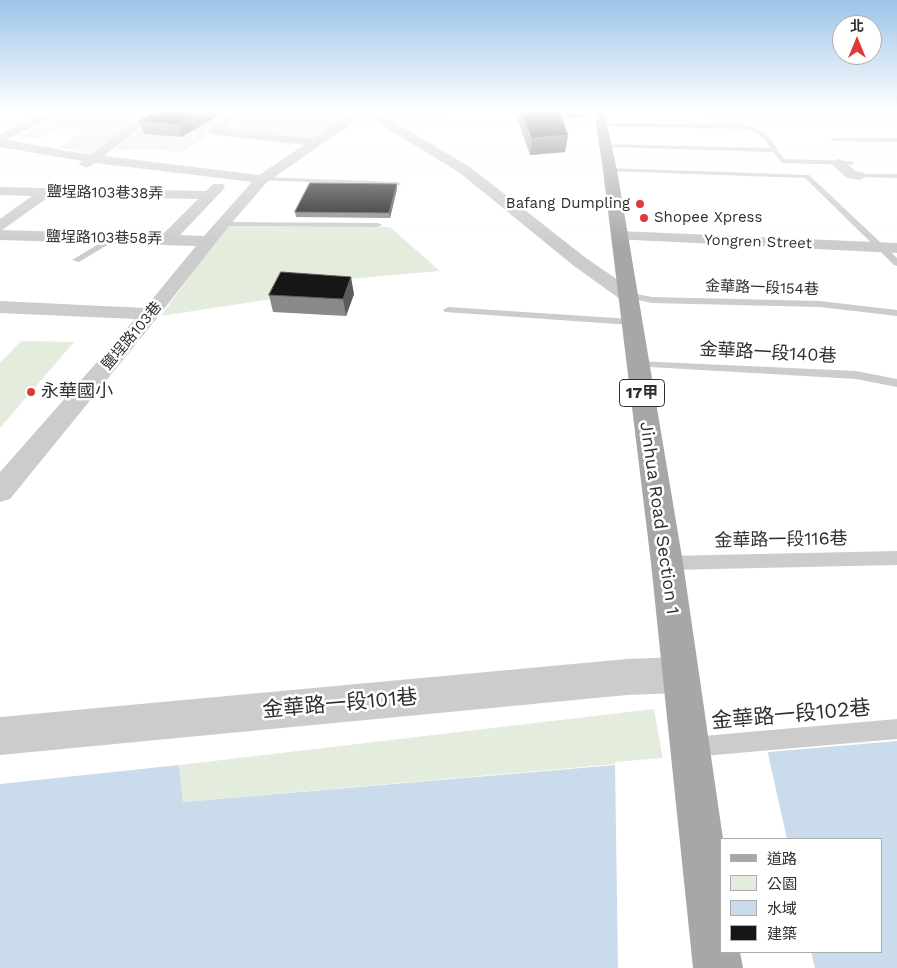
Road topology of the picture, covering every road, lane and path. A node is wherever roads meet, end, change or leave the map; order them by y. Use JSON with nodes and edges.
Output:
{"nodes":[{"id":1,"x":74,"y":155,"type":"edge"},
{"id":2,"x":98,"y":155,"type":"edge"},
{"id":3,"x":299,"y":155,"type":"edge"},
{"id":4,"x":441,"y":155,"type":"edge"},
{"id":5,"x":608,"y":155,"type":"edge"},
{"id":6,"x":777,"y":155,"type":"edge"},
{"id":7,"x":94,"y":158,"type":"junction"},
{"id":8,"x":837,"y":163,"type":"junction"},
{"id":9,"x":851,"y":163,"type":"dead end"},
{"id":10,"x":78,"y":170,"type":"dead end"},
{"id":11,"x":610,"y":170,"type":"junction"},
{"id":12,"x":230,"y":176,"type":"junction"},
{"id":13,"x":860,"y":176,"type":"joint"},
{"id":14,"x":897,"y":176,"type":"edge"},
{"id":15,"x":63,"y":180,"type":"dead end"},
{"id":16,"x":262,"y":180,"type":"junction"},
{"id":17,"x":398,"y":184,"type":"edge"},
{"id":18,"x":0,"y":191,"type":"edge"},
{"id":19,"x":48,"y":192,"type":"junction"},
{"id":20,"x":210,"y":195,"type":"junction"},
{"id":21,"x":222,"y":224,"type":"junction"},
{"id":22,"x":378,"y":225,"type":"dead end"},
{"id":23,"x":0,"y":226,"type":"edge"},
{"id":24,"x":0,"y":235,"type":"edge"},
{"id":25,"x":620,"y":236,"type":"junction"},
{"id":26,"x":115,"y":238,"type":"junction"},
{"id":27,"x":167,"y":239,"type":"junction"},
{"id":28,"x":209,"y":240,"type":"junction"},
{"id":29,"x":879,"y":247,"type":"junction"},
{"id":30,"x":897,"y":248,"type":"edge"},
{"id":31,"x":76,"y":260,"type":"dead end"},
{"id":32,"x":897,"y":263,"type":"edge"},
{"id":33,"x":627,"y":295,"type":"junction"},
{"id":34,"x":0,"y":307,"type":"edge"},
{"id":35,"x":448,"y":310,"type":"dead end"},
{"id":36,"x":897,"y":313,"type":"edge"},
{"id":37,"x":150,"y":314,"type":"junction"},
{"id":38,"x":631,"y":322,"type":"junction"},
{"id":39,"x":637,"y":364,"type":"junction"},
{"id":40,"x":897,"y":383,"type":"edge"},
{"id":41,"x":0,"y":490,"type":"edge"},
{"id":42,"x":897,"y":558,"type":"edge"},
{"id":43,"x":667,"y":563,"type":"junction"},
{"id":44,"x":680,"y":676,"type":"junction"},
{"id":45,"x":897,"y":729,"type":"edge"},
{"id":46,"x":0,"y":736,"type":"edge"},
{"id":47,"x":689,"y":748,"type":"junction"},
{"id":48,"x":718,"y":968,"type":"edge"}],
"edges":[{"from":1,"to":7,"type":"street"},
{"from":2,"to":7,"type":"street"},
{"from":3,"to":16,"type":"street","name":"鹽埕路103巷"},
{"from":4,"to":33,"type":"street"},
{"from":5,"to":11,"type":"main road","name":"Jinhua Road Section 1","number":"17甲"},
{"from":6,"to":8,"type":"lane"},
{"from":7,"to":10,"type":"street"},
{"from":7,"to":12,"type":"street"},
{"from":8,"to":9,"type":"lane"},
{"from":8,"to":13,"type":"street"},
{"from":11,"to":25,"type":"main road","name":"Jinhua Road Section 1","number":"17甲"},
{"from":11,"to":29,"type":"lane"},
{"from":12,"to":16,"type":"street"},
{"from":12,"to":20,"type":"street"},
{"from":13,"to":14,"type":"lane"},
{"from":15,"to":19,"type":"street"},
{"from":16,"to":17,"type":"lane"},
{"from":16,"to":21,"type":"street","name":"鹽埕路103巷"},
{"from":18,"to":19,"type":"street","name":"鹽埕路103巷38弄"},
{"from":19,"to":20,"type":"street","name":"鹽埕路103巷38弄"},
{"from":19,"to":23,"type":"street"},
{"from":20,"to":27,"type":"street"},
{"from":21,"to":22,"type":"lane"},
{"from":21,"to":28,"type":"street","name":"鹽埕路103巷"},
{"from":24,"to":26,"type":"street","name":"鹽埕路103巷58弄"},
{"from":25,"to":29,"type":"street","name":"Yongren Street"},
{"from":25,"to":33,"type":"main road","name":"Jinhua Road Section 1","number":"17甲"},
{"from":26,"to":27,"type":"street","name":"鹽埕路103巷58弄"},
{"from":26,"to":31,"type":"lane"},
{"from":27,"to":28,"type":"street","name":"鹽埕路103巷58弄"},
{"from":28,"to":37,"type":"street","name":"鹽埕路103巷"},
{"from":29,"to":30,"type":"street","name":"Yongren Street"},
{"from":29,"to":32,"type":"lane"},
{"from":33,"to":36,"type":"lane","name":"金華路一段154巷"},
{"from":33,"to":38,"type":"main road","name":"Jinhua Road Section 1","number":"17甲"},
{"from":34,"to":37,"type":"street"},
{"from":35,"to":38,"type":"lane"},
{"from":37,"to":41,"type":"street","name":"鹽埕路103巷"},
{"from":38,"to":39,"type":"main road","name":"Jinhua Road Section 1","number":"17甲"},
{"from":39,"to":40,"type":"lane","name":"金華路一段140巷"},
{"from":39,"to":43,"type":"main road","name":"Jinhua Road Section 1","number":"17甲"},
{"from":42,"to":43,"type":"lane","name":"金華路一段116巷"},
{"from":43,"to":44,"type":"main road","name":"Jinhua Road Section 1","number":"17甲"},
{"from":44,"to":46,"type":"street","name":"金華路一段101巷"},
{"from":44,"to":47,"type":"main road","name":"Jinhua Road Section 1","number":"17甲"},
{"from":45,"to":47,"type":"lane","name":"金華路一段102巷"},
{"from":47,"to":48,"type":"main road","number":"17甲"}]}
